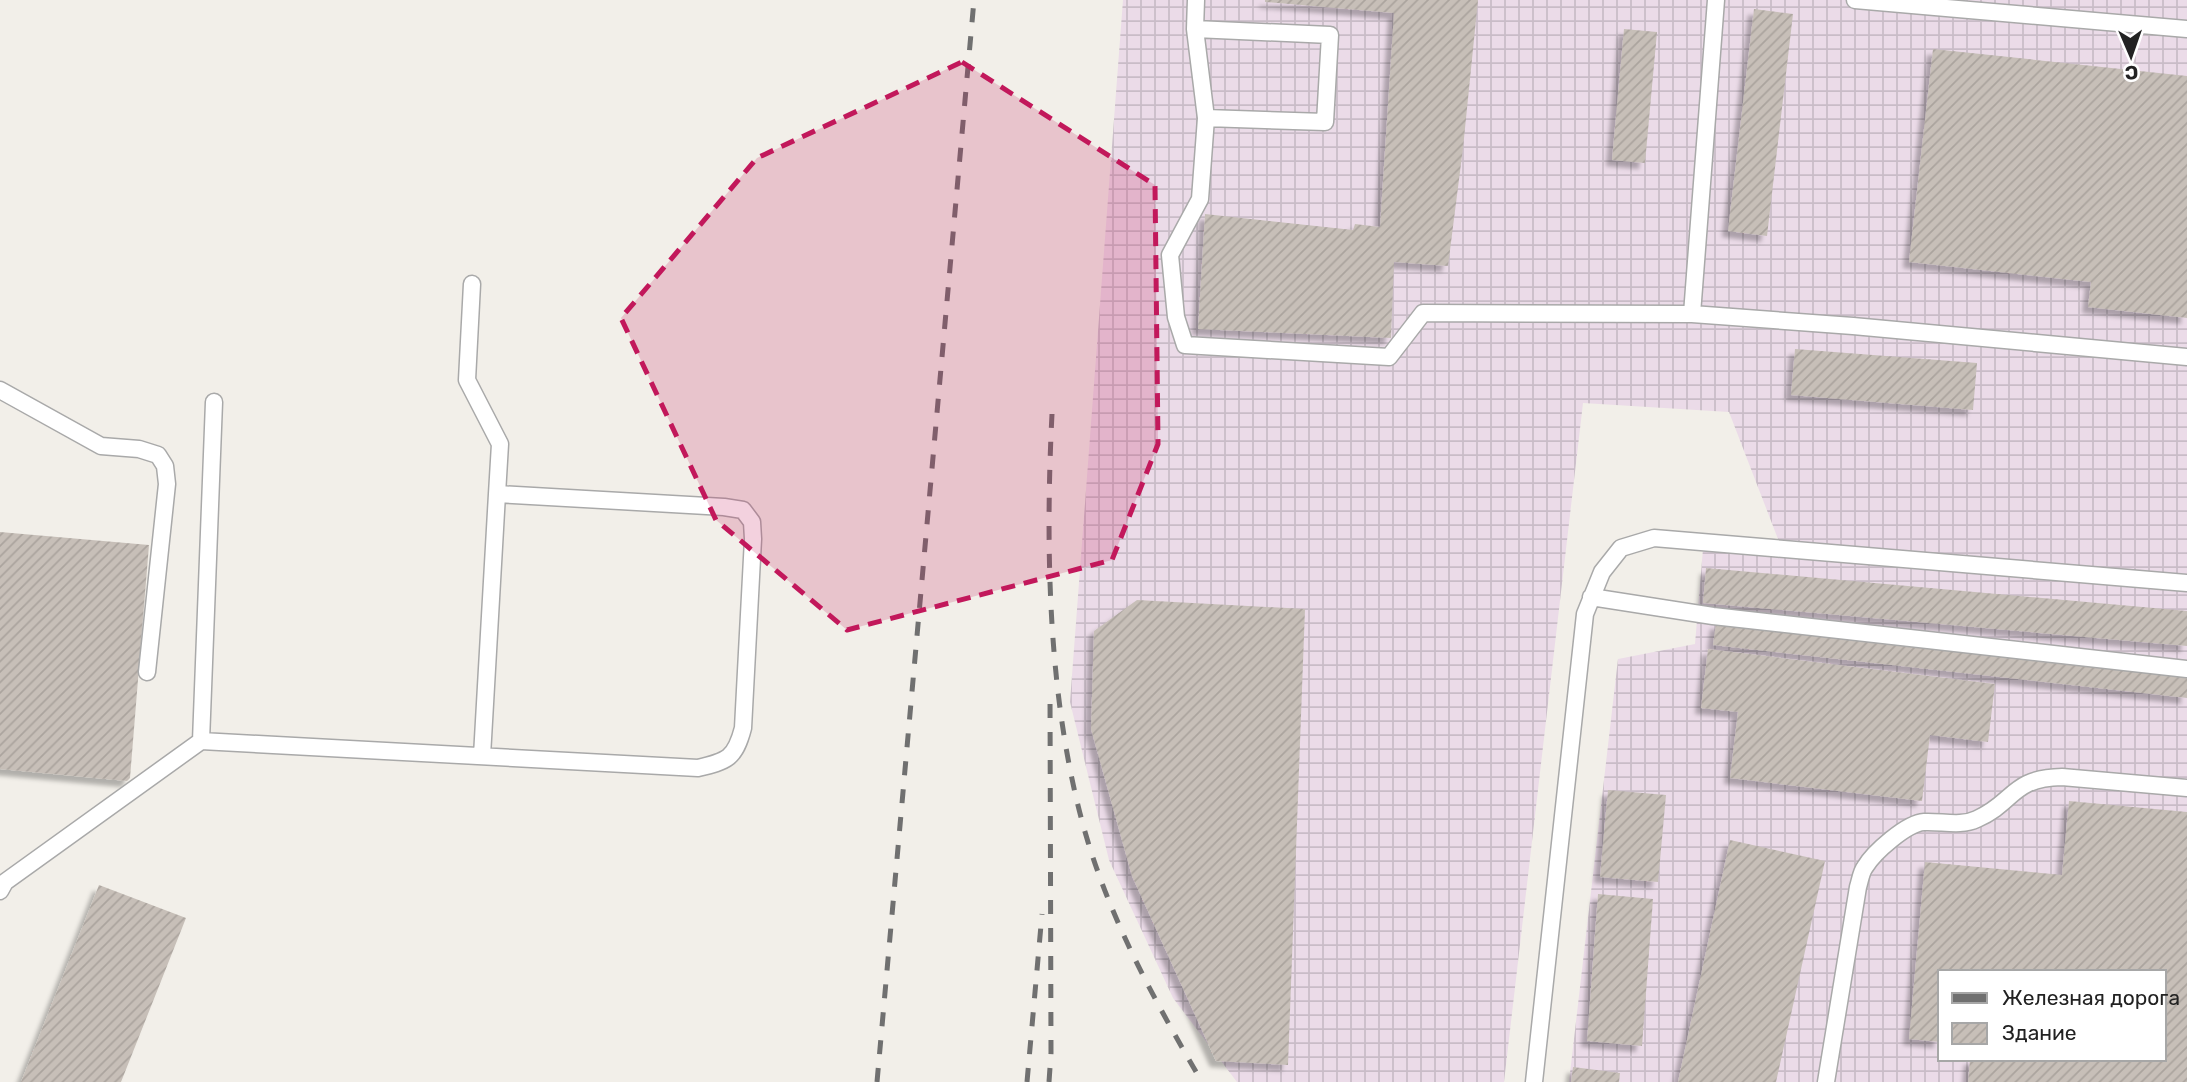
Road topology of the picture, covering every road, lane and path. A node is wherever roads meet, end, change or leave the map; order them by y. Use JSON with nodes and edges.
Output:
{"nodes":[{"id":1,"x":1196,"y":0,"type":"edge"},
{"id":2,"x":1716,"y":0,"type":"edge"},
{"id":3,"x":1855,"y":0,"type":"edge"},
{"id":4,"x":1195,"y":29,"type":"junction"},
{"id":5,"x":2187,"y":29,"type":"edge"},
{"id":6,"x":1206,"y":118,"type":"junction"},
{"id":7,"x":472,"y":284,"type":"dead end"},
{"id":8,"x":1692,"y":314,"type":"junction"},
{"id":9,"x":2187,"y":357,"type":"edge"},
{"id":10,"x":0,"y":390,"type":"edge"},
{"id":11,"x":214,"y":402,"type":"dead end"},
{"id":12,"x":497,"y":494,"type":"junction"},
{"id":13,"x":2187,"y":583,"type":"edge"},
{"id":14,"x":1591,"y":597,"type":"junction"},
{"id":15,"x":2187,"y":669,"type":"edge"},
{"id":16,"x":148,"y":671,"type":"dead end"},
{"id":17,"x":201,"y":741,"type":"junction"},
{"id":18,"x":482,"y":756,"type":"junction"},
{"id":19,"x":2187,"y":788,"type":"edge"},
{"id":20,"x":2,"y":883,"type":"edge"},
{"id":21,"x":1534,"y":1082,"type":"edge"},
{"id":22,"x":1826,"y":1082,"type":"edge"}],
"edges":[{"from":1,"to":4,"type":"lane"},
{"from":2,"to":8,"type":"lane"},
{"from":3,"to":5,"type":"lane"},
{"from":4,"to":6,"type":"lane"},
{"from":4,"to":6,"type":"lane"},
{"from":6,"to":8,"type":"lane"},
{"from":7,"to":12,"type":"lane"},
{"from":8,"to":9,"type":"lane"},
{"from":10,"to":16,"type":"lane"},
{"from":11,"to":17,"type":"lane"},
{"from":12,"to":18,"type":"lane"},
{"from":12,"to":18,"type":"lane"},
{"from":13,"to":14,"type":"lane"},
{"from":14,"to":15,"type":"lane"},
{"from":14,"to":21,"type":"lane"},
{"from":17,"to":18,"type":"lane"},
{"from":17,"to":20,"type":"lane"},
{"from":19,"to":22,"type":"lane"}]}
